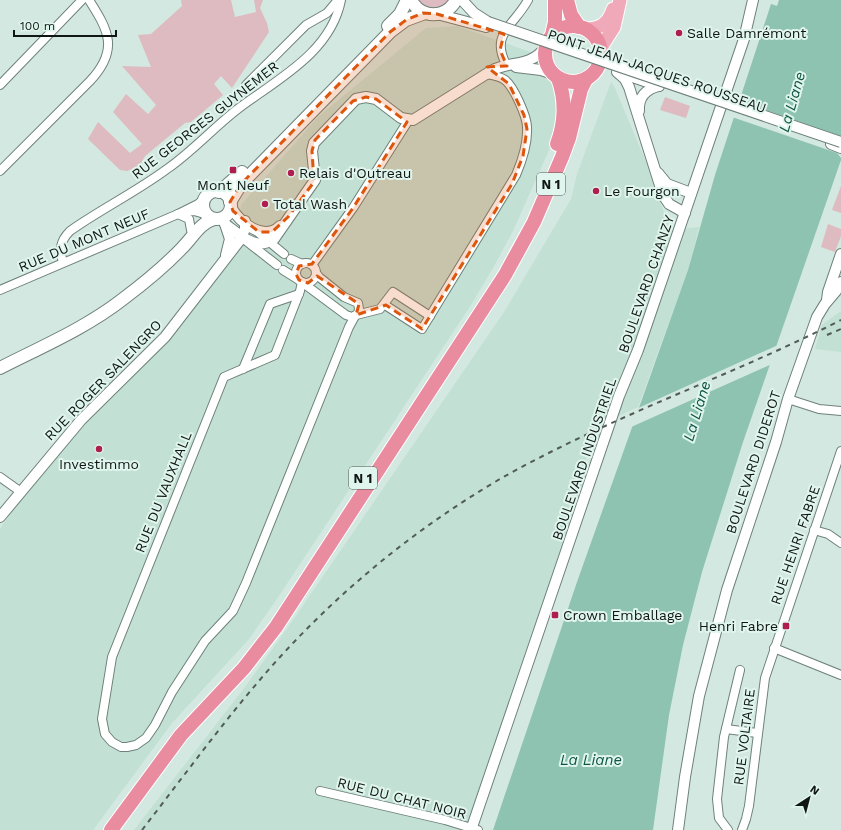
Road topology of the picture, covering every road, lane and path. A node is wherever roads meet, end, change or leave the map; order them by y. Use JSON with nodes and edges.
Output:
{"nodes":[{"id":1,"x":82,"y":0,"type":"edge"},
{"id":2,"x":89,"y":0,"type":"edge"},
{"id":3,"x":338,"y":0,"type":"edge"},
{"id":4,"x":341,"y":0,"type":"edge"},
{"id":5,"x":407,"y":0,"type":"edge"},
{"id":6,"x":411,"y":0,"type":"edge"},
{"id":7,"x":456,"y":0,"type":"edge"},
{"id":8,"x":462,"y":0,"type":"edge"},
{"id":9,"x":528,"y":0,"type":"edge"},
{"id":10,"x":555,"y":0,"type":"edge"},
{"id":11,"x":566,"y":0,"type":"edge"},
{"id":12,"x":615,"y":0,"type":"edge"},
{"id":13,"x":620,"y":0,"type":"edge"},
{"id":14,"x":753,"y":0,"type":"edge"},
{"id":15,"x":425,"y":13,"type":"junction"},
{"id":16,"x":437,"y":14,"type":"junction"},
{"id":17,"x":487,"y":24,"type":"junction"},
{"id":18,"x":582,"y":28,"type":"junction"},
{"id":19,"x":552,"y":35,"type":"junction"},
{"id":20,"x":545,"y":48,"type":"junction"},
{"id":21,"x":600,"y":49,"type":"junction"},
{"id":22,"x":508,"y":66,"type":"junction"},
{"id":23,"x":617,"y":72,"type":"junction"},
{"id":24,"x":485,"y":74,"type":"junction"},
{"id":25,"x":555,"y":76,"type":"junction"},
{"id":26,"x":586,"y":79,"type":"junction"},
{"id":27,"x":0,"y":85,"type":"edge"},
{"id":28,"x":246,"y":85,"type":"dead end"},
{"id":29,"x":659,"y":86,"type":"junction"},
{"id":30,"x":640,"y":117,"type":"junction"},
{"id":31,"x":408,"y":121,"type":"junction"},
{"id":32,"x":836,"y":143,"type":"edge"},
{"id":33,"x":841,"y":148,"type":"edge"},
{"id":34,"x":655,"y":167,"type":"junction"},
{"id":35,"x":0,"y":171,"type":"edge"},
{"id":36,"x":219,"y":192,"type":"junction"},
{"id":37,"x":691,"y":193,"type":"junction"},
{"id":38,"x":231,"y":204,"type":"junction"},
{"id":39,"x":211,"y":213,"type":"junction"},
{"id":40,"x":685,"y":213,"type":"junction"},
{"id":41,"x":178,"y":214,"type":"junction"},
{"id":42,"x":288,"y":217,"type":"junction"},
{"id":43,"x":245,"y":222,"type":"junction"},
{"id":44,"x":253,"y":228,"type":"junction"},
{"id":45,"x":191,"y":230,"type":"junction"},
{"id":46,"x":242,"y":237,"type":"junction"},
{"id":47,"x":269,"y":242,"type":"junction"},
{"id":48,"x":841,"y":254,"type":"edge"},
{"id":49,"x":224,"y":260,"type":"junction"},
{"id":50,"x":63,"y":262,"type":"junction"},
{"id":51,"x":302,"y":264,"type":"junction"},
{"id":52,"x":312,"y":265,"type":"junction"},
{"id":53,"x":160,"y":267,"type":"junction"},
{"id":54,"x":316,"y":274,"type":"junction"},
{"id":55,"x":301,"y":282,"type":"junction"},
{"id":56,"x":841,"y":282,"type":"edge"},
{"id":57,"x":0,"y":290,"type":"edge"},
{"id":58,"x":299,"y":294,"type":"junction"},
{"id":59,"x":827,"y":300,"type":"junction"},
{"id":60,"x":385,"y":305,"type":"junction"},
{"id":61,"x":356,"y":316,"type":"junction"},
{"id":62,"x":430,"y":316,"type":"junction"},
{"id":63,"x":0,"y":368,"type":"edge"},
{"id":64,"x":243,"y":369,"type":"junction"},
{"id":65,"x":630,"y":372,"type":"joint"},
{"id":66,"x":788,"y":399,"type":"junction"},
{"id":67,"x":841,"y":411,"type":"edge"},
{"id":68,"x":841,"y":451,"type":"edge"},
{"id":69,"x":0,"y":477,"type":"edge"},
{"id":70,"x":21,"y":492,"type":"junction"},
{"id":71,"x":0,"y":517,"type":"edge"},
{"id":72,"x":814,"y":530,"type":"junction"},
{"id":73,"x":841,"y":543,"type":"edge"},
{"id":74,"x":774,"y":648,"type":"junction"},
{"id":75,"x":740,"y":670,"type":"dead end"},
{"id":76,"x":841,"y":675,"type":"edge"},
{"id":77,"x":726,"y":729,"type":"junction"},
{"id":78,"x":757,"y":733,"type":"junction"},
{"id":79,"x":320,"y":791,"type":"dead end"},
{"id":80,"x":475,"y":829,"type":"edge"},
{"id":81,"x":101,"y":830,"type":"edge"},
{"id":82,"x":111,"y":830,"type":"edge"},
{"id":83,"x":678,"y":830,"type":"edge"},
{"id":84,"x":728,"y":830,"type":"edge"},
{"id":85,"x":742,"y":830,"type":"edge"}],
"edges":[{"from":1,"to":27,"type":"street"},
{"from":2,"to":35,"type":"street"},
{"from":3,"to":28,"type":"street","name":"RUE GEORGES GUYNEMER"},
{"from":4,"to":50,"type":"street","name":"RUE GEORGES GUYNEMER"},
{"from":5,"to":36,"type":"main road"},
{"from":6,"to":15,"type":"main road"},
{"from":7,"to":16,"type":"main road"},
{"from":8,"to":17,"type":"street"},
{"from":9,"to":22,"type":"street"},
{"from":10,"to":19,"type":"highway"},
{"from":11,"to":18,"type":"highway"},
{"from":12,"to":18,"type":"main road"},
{"from":13,"to":21,"type":"main road"},
{"from":14,"to":37,"type":"street","name":"BOULEVARD CHANZY"},
{"from":15,"to":16,"type":"main road"},
{"from":15,"to":38,"type":"main road"},
{"from":16,"to":17,"type":"street"},
{"from":17,"to":23,"type":"street","name":"PONT JEAN-JACQUES ROUSSEAU"},
{"from":17,"to":32,"type":"street","name":"PONT JEAN-JACQUES ROUSSEAU","bridge":true},
{"from":18,"to":19,"type":"highway"},
{"from":18,"to":21,"type":"highway"},
{"from":19,"to":20,"type":"highway"},
{"from":20,"to":22,"type":"street"},
{"from":20,"to":25,"type":"highway"},
{"from":21,"to":26,"type":"highway"},
{"from":22,"to":24,"type":"street"},
{"from":22,"to":25,"type":"street"},
{"from":23,"to":29,"type":"street","name":"PONT JEAN-JACQUES ROUSSEAU"},
{"from":23,"to":30,"type":"street"},
{"from":24,"to":31,"type":"street"},
{"from":24,"to":62,"type":"street"},
{"from":25,"to":26,"type":"highway"},
{"from":25,"to":81,"type":"highway","number":"N 1"},
{"from":26,"to":82,"type":"highway","number":"N 1"},
{"from":29,"to":30,"type":"street"},
{"from":29,"to":32,"type":"street","name":"PONT JEAN-JACQUES ROUSSEAU"},
{"from":30,"to":34,"type":"street"},
{"from":31,"to":42,"type":"street"},
{"from":31,"to":52,"type":"street"},
{"from":32,"to":33,"type":"street","name":"PONT JEAN-JACQUES ROUSSEAU"},
{"from":34,"to":37,"type":"street"},
{"from":34,"to":40,"type":"street"},
{"from":36,"to":38,"type":"main road"},
{"from":36,"to":39,"type":"main road"},
{"from":37,"to":40,"type":"street","name":"BOULEVARD CHANZY"},
{"from":38,"to":39,"type":"main road"},
{"from":38,"to":43,"type":"street"},
{"from":39,"to":41,"type":"street","name":"RUE DU MONT NEUF"},
{"from":39,"to":41,"type":"street","name":"RUE DU MONT NEUF"},
{"from":39,"to":45,"type":"main road"},
{"from":39,"to":46,"type":"street"},
{"from":39,"to":49,"type":"street","name":"RUE ROGER SALENGRO"},
{"from":39,"to":53,"type":"main road"},
{"from":40,"to":65,"type":"street","name":"BOULEVARD CHANZY"},
{"from":41,"to":45,"type":"street"},
{"from":41,"to":50,"type":"street","name":"RUE DU MONT NEUF"},
{"from":42,"to":44,"type":"street"},
{"from":42,"to":47,"type":"street"},
{"from":43,"to":44,"type":"street"},
{"from":43,"to":46,"type":"street","name":"RUE ROGER SALENGRO"},
{"from":44,"to":47,"type":"street"},
{"from":45,"to":53,"type":"main road"},
{"from":46,"to":47,"type":"street"},
{"from":46,"to":49,"type":"street","name":"RUE ROGER SALENGRO"},
{"from":46,"to":55,"type":"street"},
{"from":47,"to":51,"type":"street"},
{"from":48,"to":59,"type":"street","name":"BOULEVARD DIDEROT"},
{"from":49,"to":70,"type":"street","name":"RUE ROGER SALENGRO"},
{"from":50,"to":57,"type":"street","name":"RUE DU MONT NEUF"},
{"from":51,"to":52,"type":"street"},
{"from":51,"to":55,"type":"street"},
{"from":52,"to":54,"type":"street"},
{"from":53,"to":63,"type":"main road"},
{"from":54,"to":55,"type":"street"},
{"from":54,"to":61,"type":"street"},
{"from":55,"to":58,"type":"street","name":"RUE DU VAUXHALL"},
{"from":55,"to":61,"type":"street"},
{"from":56,"to":59,"type":"street","name":"BOULEVARD DIDEROT"},
{"from":58,"to":64,"type":"street","name":"RUE DU VAUXHALL"},
{"from":58,"to":64,"type":"street"},
{"from":59,"to":66,"type":"street","name":"BOULEVARD DIDEROT"},
{"from":60,"to":61,"type":"street"},
{"from":60,"to":62,"type":"street"},
{"from":60,"to":62,"type":"street"},
{"from":61,"to":64,"type":"street","name":"RUE DU VAUXHALL"},
{"from":65,"to":80,"type":"street","name":"BOULEVARD INDUSTRIEL"},
{"from":66,"to":67,"type":"street"},
{"from":66,"to":83,"type":"street","name":"BOULEVARD DIDEROT"},
{"from":68,"to":72,"type":"street","name":"RUE HENRI FABRE"},
{"from":69,"to":70,"type":"street"},
{"from":70,"to":71,"type":"street","name":"RUE ROGER SALENGRO"},
{"from":72,"to":73,"type":"street"},
{"from":72,"to":74,"type":"street","name":"RUE HENRI FABRE"},
{"from":74,"to":76,"type":"street"},
{"from":74,"to":78,"type":"street","name":"RUE VOLTAIRE"},
{"from":75,"to":77,"type":"street"},
{"from":77,"to":78,"type":"street"},
{"from":77,"to":84,"type":"street"},
{"from":78,"to":85,"type":"street","name":"RUE VOLTAIRE"},
{"from":79,"to":80,"type":"street","name":"RUE DU CHAT NOIR"}]}
